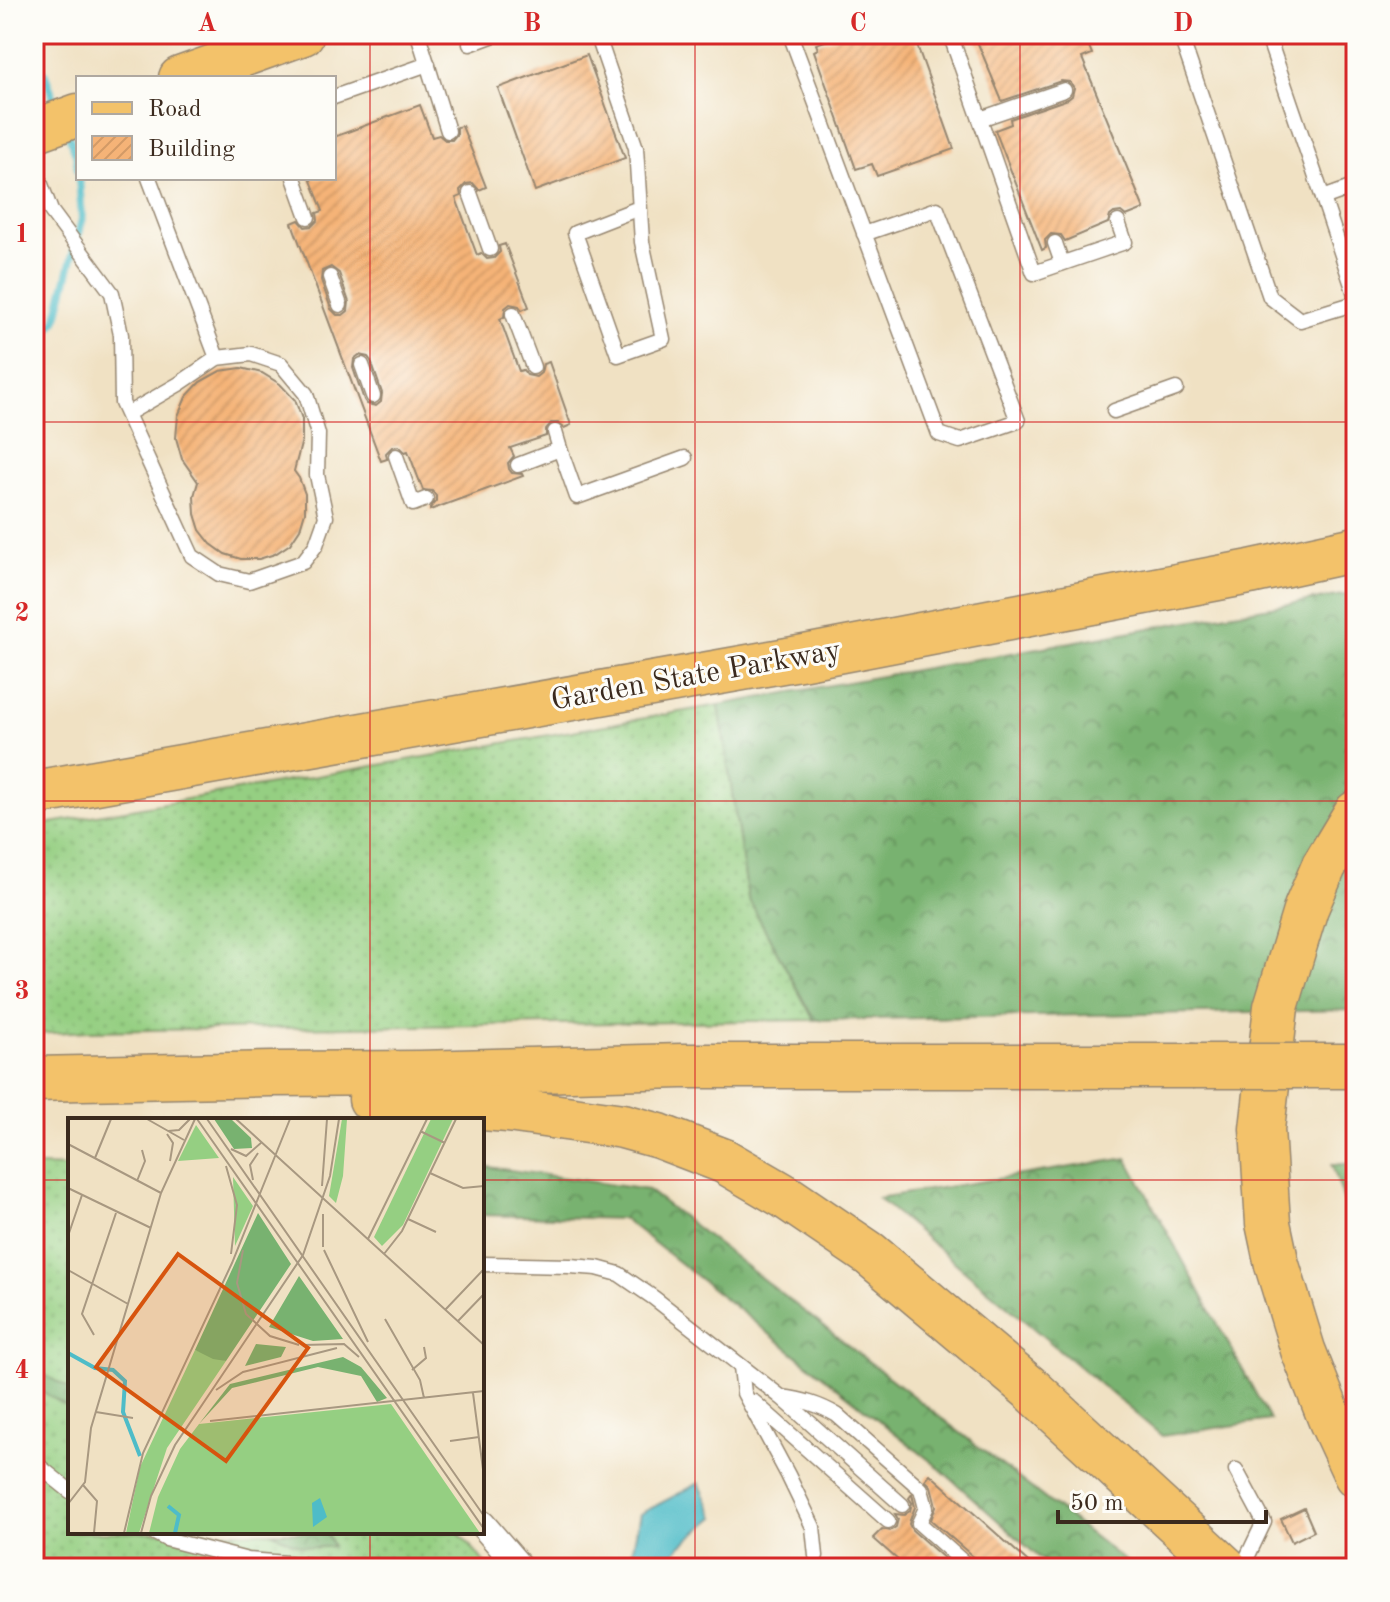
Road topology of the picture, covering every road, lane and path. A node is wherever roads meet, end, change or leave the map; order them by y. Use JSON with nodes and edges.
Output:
{"nodes":[{"id":1,"x":303,"y":34,"type":"edge"},
{"id":2,"x":418,"y":34,"type":"edge"},
{"id":3,"x":497,"y":34,"type":"edge"},
{"id":4,"x":597,"y":34,"type":"edge"},
{"id":5,"x":790,"y":34,"type":"edge"},
{"id":6,"x":950,"y":34,"type":"edge"},
{"id":7,"x":1180,"y":34,"type":"edge"},
{"id":8,"x":1267,"y":34,"type":"edge"},
{"id":9,"x":470,"y":44,"type":"dead end"},
{"id":10,"x":428,"y":64,"type":"junction"},
{"id":11,"x":188,"y":76,"type":"edge"},
{"id":12,"x":1064,"y":90,"type":"dead end"},
{"id":13,"x":336,"y":96,"type":"edge"},
{"id":14,"x":76,"y":116,"type":"edge"},
{"id":15,"x":980,"y":119,"type":"junction"},
{"id":16,"x":448,"y":131,"type":"dead end"},
{"id":17,"x":35,"y":142,"type":"edge"},
{"id":18,"x":150,"y":180,"type":"edge"},
{"id":19,"x":295,"y":180,"type":"edge"},
{"id":20,"x":1356,"y":186,"type":"edge"},
{"id":21,"x":470,"y":193,"type":"dead end"},
{"id":22,"x":1323,"y":198,"type":"junction"},
{"id":23,"x":639,"y":208,"type":"junction"},
{"id":24,"x":308,"y":217,"type":"dead end"},
{"id":25,"x":1118,"y":222,"type":"dead end"},
{"id":26,"x":864,"y":234,"type":"junction"},
{"id":27,"x":1055,"y":243,"type":"dead end"},
{"id":28,"x":490,"y":249,"type":"dead end"},
{"id":29,"x":1062,"y":263,"type":"junction"},
{"id":30,"x":330,"y":277,"type":"dead end"},
{"id":31,"x":1356,"y":297,"type":"edge"},
{"id":32,"x":1356,"y":303,"type":"edge"},
{"id":33,"x":340,"y":305,"type":"dead end"},
{"id":34,"x":513,"y":314,"type":"dead end"},
{"id":35,"x":217,"y":358,"type":"junction"},
{"id":36,"x":362,"y":365,"type":"dead end"},
{"id":37,"x":533,"y":367,"type":"dead end"},
{"id":38,"x":1176,"y":389,"type":"dead end"},
{"id":39,"x":373,"y":396,"type":"dead end"},
{"id":40,"x":1114,"y":411,"type":"dead end"},
{"id":41,"x":127,"y":414,"type":"junction"},
{"id":42,"x":555,"y":432,"type":"dead end"},
{"id":43,"x":560,"y":449,"type":"junction"},
{"id":44,"x":396,"y":456,"type":"dead end"},
{"id":45,"x":685,"y":458,"type":"dead end"},
{"id":46,"x":518,"y":465,"type":"dead end"},
{"id":47,"x":426,"y":499,"type":"dead end"},
{"id":48,"x":1356,"y":533,"type":"edge"},
{"id":49,"x":1356,"y":549,"type":"edge"},
{"id":50,"x":1169,"y":588,"type":"junction"},
{"id":51,"x":34,"y":793,"type":"edge"},
{"id":52,"x":1356,"y":813,"type":"edge"},
{"id":53,"x":1353,"y":1066,"type":"edge"},
{"id":54,"x":272,"y":1074,"type":"junction"},
{"id":55,"x":34,"y":1079,"type":"edge"},
{"id":56,"x":484,"y":1264,"type":"edge"},
{"id":57,"x":741,"y":1367,"type":"junction"},
{"id":58,"x":744,"y":1393,"type":"junction"},
{"id":59,"x":781,"y":1397,"type":"junction"},
{"id":60,"x":34,"y":1462,"type":"edge"},
{"id":61,"x":1236,"y":1470,"type":"dead end"},
{"id":62,"x":1356,"y":1475,"type":"edge"},
{"id":63,"x":68,"y":1489,"type":"edge"},
{"id":64,"x":902,"y":1505,"type":"dead end"},
{"id":65,"x":888,"y":1521,"type":"dead end"},
{"id":66,"x":484,"y":1526,"type":"edge"},
{"id":67,"x":157,"y":1534,"type":"edge"},
{"id":68,"x":816,"y":1556,"type":"dead end"},
{"id":69,"x":351,"y":1568,"type":"edge"},
{"id":70,"x":520,"y":1568,"type":"edge"},
{"id":71,"x":970,"y":1568,"type":"edge"},
{"id":72,"x":1225,"y":1568,"type":"edge"},
{"id":73,"x":1242,"y":1568,"type":"edge"}],
"edges":[{"from":1,"to":11,"type":"main road"},
{"from":2,"to":10,"type":"lane"},
{"from":3,"to":9,"type":"lane"},
{"from":4,"to":23,"type":"lane"},
{"from":5,"to":26,"type":"lane"},
{"from":6,"to":15,"type":"lane"},
{"from":7,"to":32,"type":"lane"},
{"from":8,"to":22,"type":"lane"},
{"from":10,"to":13,"type":"lane"},
{"from":10,"to":16,"type":"lane"},
{"from":12,"to":15,"type":"lane"},
{"from":14,"to":17,"type":"main road"},
{"from":15,"to":29,"type":"lane"},
{"from":17,"to":41,"type":"lane"},
{"from":18,"to":35,"type":"lane"},
{"from":19,"to":24,"type":"lane"},
{"from":20,"to":22,"type":"lane"},
{"from":21,"to":28,"type":"lane"},
{"from":22,"to":31,"type":"lane"},
{"from":23,"to":23,"type":"lane"},
{"from":25,"to":29,"type":"lane"},
{"from":26,"to":26,"type":"lane"},
{"from":27,"to":29,"type":"lane"},
{"from":30,"to":33,"type":"lane"},
{"from":34,"to":37,"type":"lane"},
{"from":35,"to":41,"type":"lane"},
{"from":35,"to":41,"type":"lane"},
{"from":36,"to":39,"type":"lane"},
{"from":38,"to":40,"type":"lane"},
{"from":42,"to":43,"type":"lane"},
{"from":43,"to":45,"type":"lane"},
{"from":43,"to":46,"type":"lane"},
{"from":44,"to":47,"type":"lane"},
{"from":48,"to":50,"type":"highway"},
{"from":49,"to":50,"type":"highway","name":"Garden State Parkway"},
{"from":50,"to":51,"type":"highway","name":"Garden State Parkway"},
{"from":52,"to":62,"type":"highway"},
{"from":53,"to":54,"type":"highway","bridge":true},
{"from":54,"to":55,"type":"highway"},
{"from":54,"to":72,"type":"highway"},
{"from":56,"to":57,"type":"lane"},
{"from":57,"to":58,"type":"lane"},
{"from":57,"to":59,"type":"lane"},
{"from":58,"to":65,"type":"lane"},
{"from":58,"to":68,"type":"lane"},
{"from":59,"to":64,"type":"lane"},
{"from":59,"to":71,"type":"lane"},
{"from":60,"to":63,"type":"lane"},
{"from":61,"to":73,"type":"lane"},
{"from":66,"to":70,"type":"street"},
{"from":67,"to":69,"type":"lane"}]}
